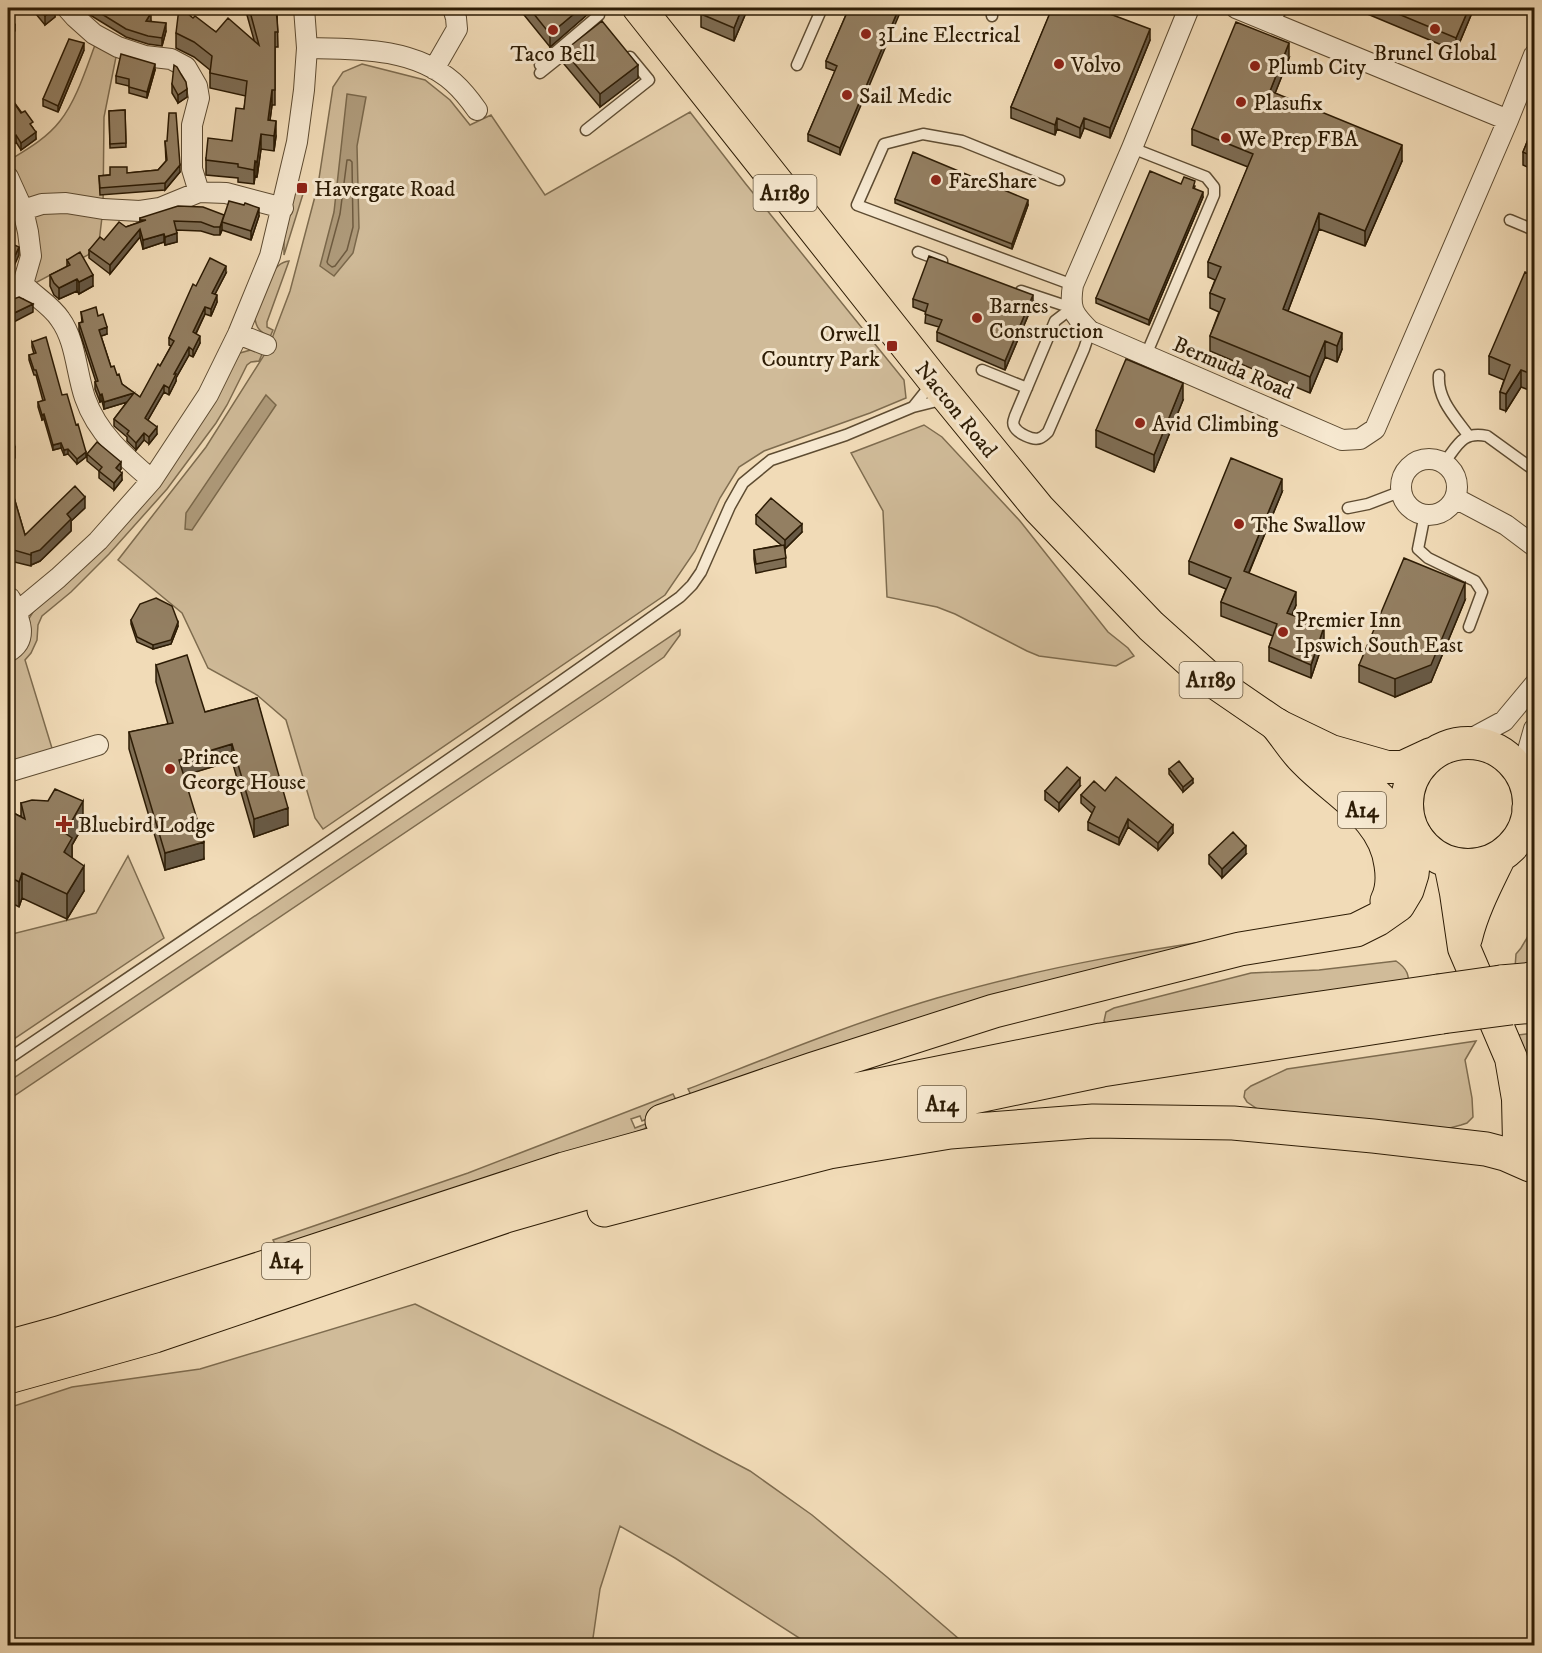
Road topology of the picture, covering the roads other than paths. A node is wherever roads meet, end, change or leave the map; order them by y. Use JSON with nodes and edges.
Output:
{"nodes":[{"id":1,"x":67,"y":8,"type":"edge"},
{"id":2,"x":304,"y":8,"type":"edge"},
{"id":3,"x":453,"y":8,"type":"edge"},
{"id":4,"x":592,"y":8,"type":"edge"},
{"id":5,"x":639,"y":8,"type":"edge"},
{"id":6,"x":822,"y":8,"type":"edge"},
{"id":7,"x":1189,"y":8,"type":"edge"},
{"id":8,"x":1236,"y":8,"type":"edge"},
{"id":9,"x":1278,"y":15,"type":"edge"},
{"id":10,"x":603,"y":23,"type":"edge"},
{"id":11,"x":307,"y":48,"type":"junction"},
{"id":12,"x":623,"y":48,"type":"edge"},
{"id":13,"x":1533,"y":63,"type":"edge"},
{"id":14,"x":797,"y":65,"type":"dead end"},
{"id":15,"x":434,"y":69,"type":"junction"},
{"id":16,"x":477,"y":110,"type":"dead end"},
{"id":17,"x":1508,"y":120,"type":"junction"},
{"id":18,"x":586,"y":130,"type":"dead end"},
{"id":19,"x":1132,"y":148,"type":"junction"},
{"id":20,"x":8,"y":177,"type":"edge"},
{"id":21,"x":1059,"y":180,"type":"dead end"},
{"id":22,"x":199,"y":192,"type":"junction"},
{"id":23,"x":283,"y":208,"type":"junction"},
{"id":24,"x":23,"y":210,"type":"junction"},
{"id":25,"x":1510,"y":220,"type":"dead end"},
{"id":26,"x":1534,"y":230,"type":"edge"},
{"id":27,"x":918,"y":252,"type":"dead end"},
{"id":28,"x":949,"y":264,"type":"edge"},
{"id":29,"x":1073,"y":285,"type":"junction"},
{"id":30,"x":1011,"y":287,"type":"edge"},
{"id":31,"x":15,"y":289,"type":"edge"},
{"id":32,"x":1072,"y":308,"type":"junction"},
{"id":33,"x":1090,"y":331,"type":"junction"},
{"id":34,"x":238,"y":334,"type":"junction"},
{"id":35,"x":266,"y":345,"type":"dead end"},
{"id":36,"x":1146,"y":355,"type":"junction"},
{"id":37,"x":982,"y":370,"type":"dead end"},
{"id":38,"x":1439,"y":375,"type":"dead end"},
{"id":39,"x":940,"y":388,"type":"junction"},
{"id":40,"x":1027,"y":388,"type":"junction"},
{"id":41,"x":913,"y":407,"type":"junction"},
{"id":42,"x":1468,"y":435,"type":"junction"},
{"id":43,"x":1444,"y":463,"type":"junction"},
{"id":44,"x":1534,"y":470,"type":"edge"},
{"id":45,"x":152,"y":480,"type":"junction"},
{"id":46,"x":1402,"y":491,"type":"junction"},
{"id":47,"x":1455,"y":498,"type":"junction"},
{"id":48,"x":1348,"y":508,"type":"dead end"},
{"id":49,"x":1425,"y":514,"type":"junction"},
{"id":50,"x":1534,"y":546,"type":"edge"},
{"id":51,"x":12,"y":605,"type":"edge"},
{"id":52,"x":1468,"y":627,"type":"dead end"},
{"id":53,"x":8,"y":652,"type":"edge"},
{"id":54,"x":1534,"y":685,"type":"edge"},
{"id":55,"x":1277,"y":726,"type":"junction"},
{"id":56,"x":1534,"y":729,"type":"edge"},
{"id":57,"x":1465,"y":742,"type":"junction"},
{"id":58,"x":98,"y":745,"type":"dead end"},
{"id":59,"x":1331,"y":751,"type":"junction"},
{"id":60,"x":1431,"y":754,"type":"junction"},
{"id":61,"x":9,"y":765,"type":"edge"},
{"id":62,"x":1530,"y":802,"type":"edge"},
{"id":63,"x":1413,"y":833,"type":"junction"},
{"id":64,"x":1500,"y":856,"type":"junction"},
{"id":65,"x":1450,"y":863,"type":"junction"},
{"id":66,"x":1378,"y":919,"type":"junction"},
{"id":67,"x":1464,"y":948,"type":"junction"},
{"id":68,"x":1534,"y":979,"type":"edge"},
{"id":69,"x":1516,"y":999,"type":"edge"},
{"id":70,"x":1440,"y":1004,"type":"junction"},
{"id":71,"x":1511,"y":1058,"type":"junction"},
{"id":72,"x":8,"y":1059,"type":"edge"},
{"id":73,"x":1534,"y":1089,"type":"edge"},
{"id":74,"x":1532,"y":1166,"type":"edge"},
{"id":75,"x":564,"y":1169,"type":"junction"},
{"id":76,"x":452,"y":1236,"type":"junction"},
{"id":77,"x":8,"y":1347,"type":"edge"},
{"id":78,"x":8,"y":1377,"type":"edge"}],
"edges":[{"from":1,"to":22,"type":"street"},
{"from":2,"to":11,"type":"street"},
{"from":3,"to":15,"type":"street"},
{"from":4,"to":10,"type":"lane"},
{"from":5,"to":39,"type":"main road","name":"Nacton Road","number":"A1189"},
{"from":6,"to":14,"type":"lane"},
{"from":7,"to":19,"type":"street"},
{"from":8,"to":9,"type":"street"},
{"from":9,"to":17,"type":"street"},
{"from":11,"to":15,"type":"street"},
{"from":11,"to":23,"type":"street"},
{"from":12,"to":18,"type":"lane"},
{"from":13,"to":17,"type":"street","name":"Bermuda Road"},
{"from":15,"to":16,"type":"street"},
{"from":17,"to":36,"type":"street","name":"Bermuda Road"},
{"from":19,"to":29,"type":"street"},
{"from":19,"to":36,"type":"lane"},
{"from":20,"to":24,"type":"street"},
{"from":21,"to":29,"type":"lane"},
{"from":22,"to":23,"type":"street"},
{"from":22,"to":24,"type":"street"},
{"from":23,"to":34,"type":"street"},
{"from":24,"to":31,"type":"street"},
{"from":25,"to":26,"type":"lane"},
{"from":27,"to":28,"type":"lane"},
{"from":29,"to":32,"type":"street"},
{"from":30,"to":32,"type":"lane"},
{"from":31,"to":45,"type":"street"},
{"from":32,"to":33,"type":"street","name":"Bermuda Road"},
{"from":32,"to":40,"type":"lane"},
{"from":33,"to":36,"type":"street","name":"Bermuda Road"},
{"from":33,"to":40,"type":"lane"},
{"from":34,"to":35,"type":"street"},
{"from":34,"to":45,"type":"street"},
{"from":37,"to":40,"type":"lane"},
{"from":38,"to":42,"type":"lane"},
{"from":39,"to":41,"type":"lane"},
{"from":39,"to":41,"type":"lane"},
{"from":39,"to":55,"type":"main road","name":"Nacton Road","number":"A1189"},
{"from":41,"to":72,"type":"lane"},
{"from":42,"to":43,"type":"lane"},
{"from":42,"to":44,"type":"lane"},
{"from":43,"to":46,"type":"street"},
{"from":43,"to":47,"type":"street"},
{"from":45,"to":51,"type":"street"},
{"from":46,"to":48,"type":"lane"},
{"from":46,"to":49,"type":"street"},
{"from":47,"to":49,"type":"street"},
{"from":47,"to":50,"type":"street"},
{"from":49,"to":52,"type":"lane"},
{"from":51,"to":53,"type":"street"},
{"from":54,"to":57,"type":"street"},
{"from":55,"to":59,"type":"main road","name":"Nacton Road","number":"A1189"},
{"from":55,"to":66,"type":"highway","number":"A14"},
{"from":56,"to":62,"type":"street"},
{"from":57,"to":60,"type":"main road"},
{"from":57,"to":62,"type":"main road"},
{"from":58,"to":61,"type":"street"},
{"from":59,"to":60,"type":"main road","name":"Nacton Road","number":"A1189"},
{"from":59,"to":63,"type":"main road","name":"Nacton Road","number":"A1189"},
{"from":60,"to":63,"type":"main road"},
{"from":62,"to":64,"type":"main road"},
{"from":63,"to":65,"type":"main road"},
{"from":63,"to":66,"type":"highway","number":"A14"},
{"from":64,"to":65,"type":"main road"},
{"from":64,"to":67,"type":"main road"},
{"from":65,"to":67,"type":"main road"},
{"from":66,"to":75,"type":"highway","number":"A14"},
{"from":67,"to":71,"type":"main road"},
{"from":68,"to":69,"type":"highway","number":"A14"},
{"from":69,"to":70,"type":"highway","number":"A14","bridge":true},
{"from":70,"to":75,"type":"highway","number":"A14"},
{"from":70,"to":76,"type":"highway","number":"A14"},
{"from":71,"to":73,"type":"main road"},
{"from":71,"to":74,"type":"main road"},
{"from":74,"to":76,"type":"highway","number":"A14"},
{"from":75,"to":77,"type":"highway","number":"A14"},
{"from":76,"to":78,"type":"highway","number":"A14"}]}
